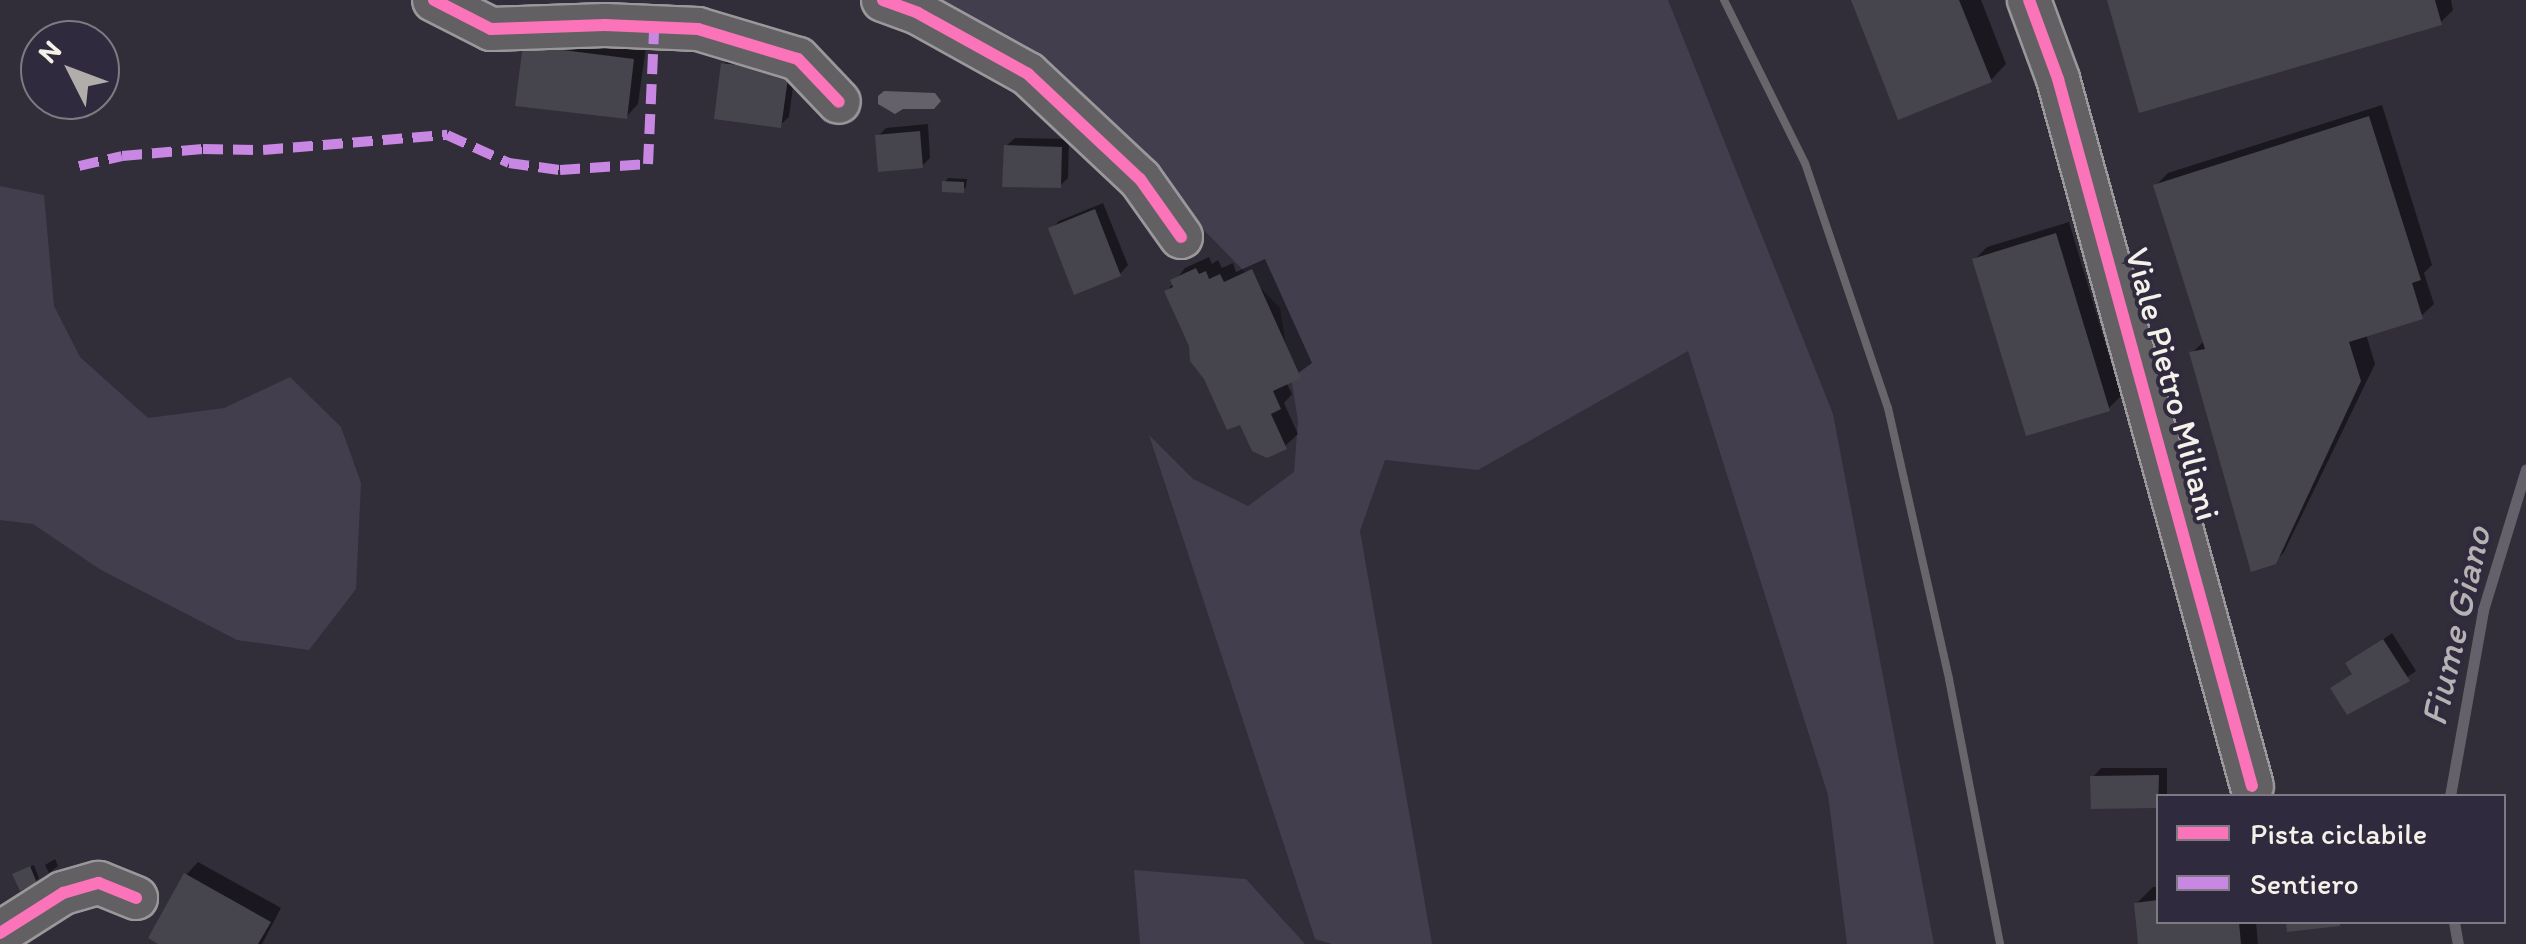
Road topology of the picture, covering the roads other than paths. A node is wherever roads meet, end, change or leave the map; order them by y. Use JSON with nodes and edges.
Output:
{"nodes":[{"id":1,"x":434,"y":0,"type":"edge"},
{"id":2,"x":883,"y":0,"type":"edge"},
{"id":3,"x":2029,"y":0,"type":"edge"},
{"id":4,"x":840,"y":102,"type":"dead end"},
{"id":5,"x":1182,"y":237,"type":"dead end"},
{"id":6,"x":2252,"y":786,"type":"dead end"},
{"id":7,"x":136,"y":898,"type":"dead end"},
{"id":8,"x":0,"y":933,"type":"edge"}],
"edges":[{"from":1,"to":4,"type":"street"},
{"from":2,"to":5,"type":"street"},
{"from":3,"to":6,"type":"street","name":"Viale Pietro Miliani"},
{"from":7,"to":8,"type":"street"}]}
